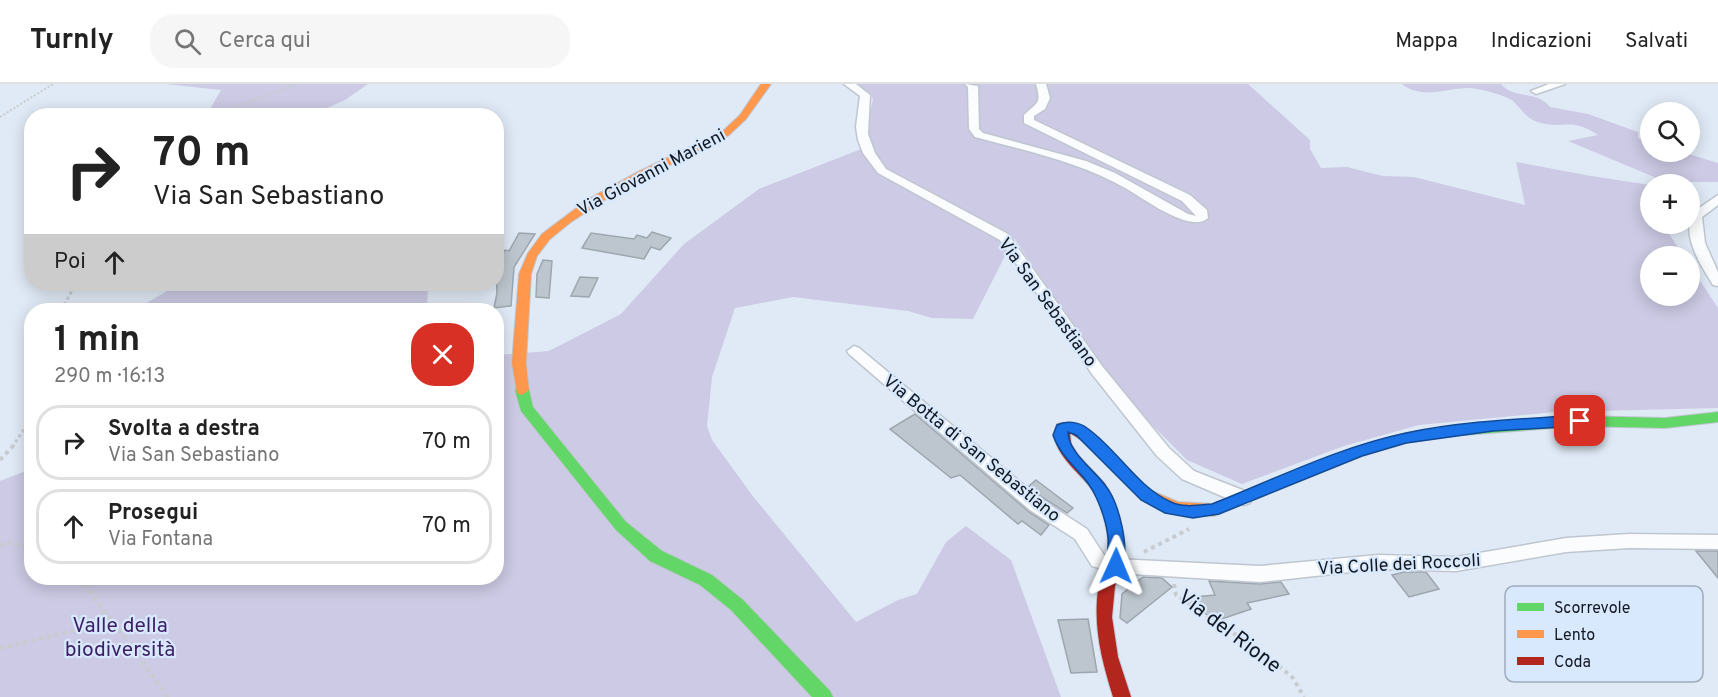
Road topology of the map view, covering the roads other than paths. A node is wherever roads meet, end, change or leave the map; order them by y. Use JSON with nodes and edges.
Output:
{"nodes":[{"id":1,"x":766,"y":84,"type":"edge"},
{"id":2,"x":849,"y":84,"type":"edge"},
{"id":3,"x":970,"y":84,"type":"edge"},
{"id":4,"x":1041,"y":84,"type":"edge"},
{"id":5,"x":1560,"y":84,"type":"edge"},
{"id":6,"x":1536,"y":91,"type":"dead end"},
{"id":7,"x":1718,"y":199,"type":"edge"},
{"id":8,"x":1718,"y":282,"type":"edge"},
{"id":9,"x":854,"y":351,"type":"dead end"},
{"id":10,"x":1718,"y":417,"type":"edge"},
{"id":11,"x":1244,"y":498,"type":"junction"},
{"id":12,"x":1718,"y":542,"type":"edge"},
{"id":13,"x":1116,"y":566,"type":"junction"},
{"id":14,"x":824,"y":697,"type":"edge"},
{"id":15,"x":1122,"y":697,"type":"edge"}],
"edges":[{"from":1,"to":14,"type":"street","name":"Via Giovanni Marieni"},
{"from":2,"to":11,"type":"street","name":"Via San Sebastiano"},
{"from":3,"to":4,"type":"street"},
{"from":5,"to":6,"type":"street"},
{"from":7,"to":8,"type":"street"},
{"from":9,"to":13,"type":"street","name":"Via Botta di San Sebastiano"},
{"from":10,"to":11,"type":"street"},
{"from":11,"to":13,"type":"street"},
{"from":12,"to":13,"type":"street","name":"Via Colle dei Roccoli"},
{"from":13,"to":15,"type":"street"}]}
